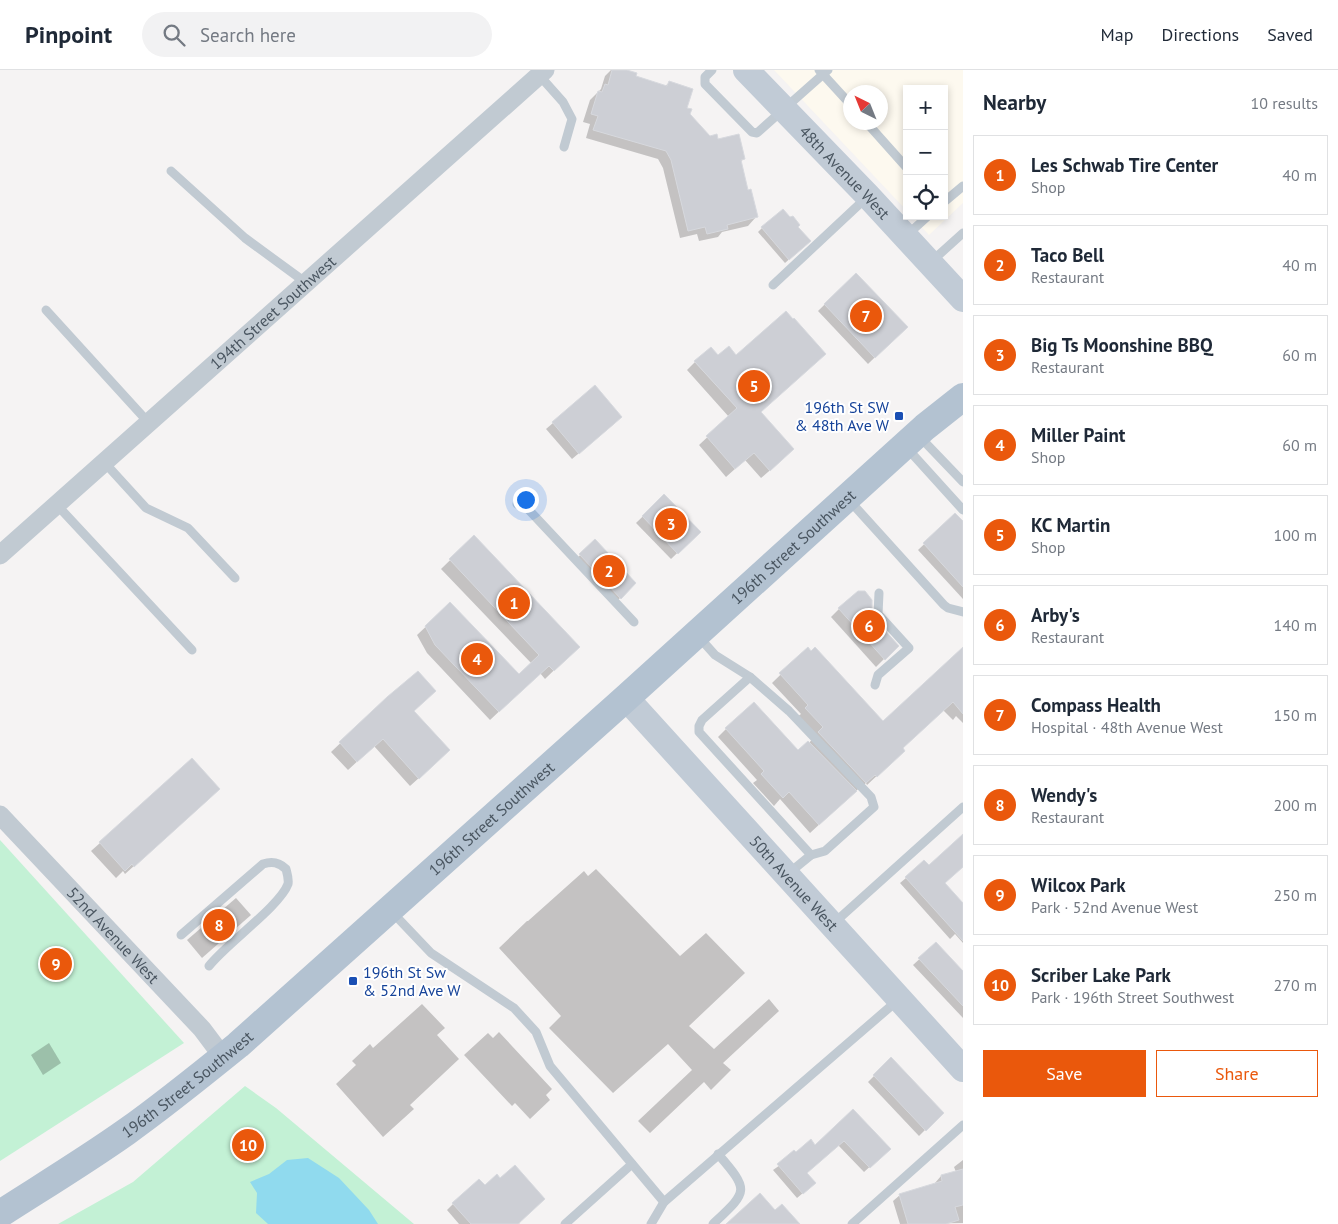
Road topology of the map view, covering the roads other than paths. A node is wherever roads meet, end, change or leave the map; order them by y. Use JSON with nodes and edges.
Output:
{"nodes":[{"id":1,"x":712,"y":70,"type":"edge"},
{"id":2,"x":746,"y":70,"type":"edge"},
{"id":3,"x":823,"y":71,"type":"edge"},
{"id":4,"x":542,"y":72,"type":"edge"},
{"id":5,"x":843,"y":96,"type":"edge"},
{"id":6,"x":784,"y":108,"type":"junction"},
{"id":7,"x":873,"y":130,"type":"edge"},
{"id":8,"x":564,"y":147,"type":"dead end"},
{"id":9,"x":903,"y":164,"type":"edge"},
{"id":10,"x":171,"y":171,"type":"dead end"},
{"id":11,"x":963,"y":186,"type":"edge"},
{"id":12,"x":868,"y":196,"type":"junction"},
{"id":13,"x":948,"y":199,"type":"edge"},
{"id":14,"x":924,"y":220,"type":"edge"},
{"id":15,"x":963,"y":233,"type":"edge"},
{"id":16,"x":905,"y":237,"type":"junction"},
{"id":17,"x":930,"y":263,"type":"junction"},
{"id":18,"x":305,"y":282,"type":"junction"},
{"id":19,"x":773,"y":285,"type":"dead end"},
{"id":20,"x":963,"y":299,"type":"edge"},
{"id":21,"x":46,"y":310,"type":"dead end"},
{"id":22,"x":963,"y":397,"type":"edge"},
{"id":23,"x":148,"y":422,"type":"junction"},
{"id":24,"x":911,"y":440,"type":"junction"},
{"id":25,"x":104,"y":462,"type":"junction"},
{"id":26,"x":963,"y":482,"type":"edge"},
{"id":27,"x":847,"y":498,"type":"junction"},
{"id":28,"x":56,"y":504,"type":"junction"},
{"id":29,"x":517,"y":504,"type":"dead end"},
{"id":30,"x":963,"y":510,"type":"edge"},
{"id":31,"x":0,"y":554,"type":"edge"},
{"id":32,"x":235,"y":578,"type":"dead end"},
{"id":33,"x":879,"y":593,"type":"dead end"},
{"id":34,"x":963,"y":612,"type":"edge"},
{"id":35,"x":634,"y":622,"type":"dead end"},
{"id":36,"x":696,"y":634,"type":"junction"},
{"id":37,"x":192,"y":650,"type":"dead end"},
{"id":38,"x":750,"y":677,"type":"junction"},
{"id":39,"x":875,"y":685,"type":"dead end"},
{"id":40,"x":626,"y":698,"type":"junction"},
{"id":41,"x":963,"y":807,"type":"edge"},
{"id":42,"x":0,"y":816,"type":"edge"},
{"id":43,"x":811,"y":855,"type":"junction"},
{"id":44,"x":786,"y":875,"type":"junction"},
{"id":45,"x":390,"y":910,"type":"junction"},
{"id":46,"x":832,"y":925,"type":"junction"},
{"id":47,"x":181,"y":935,"type":"dead end"},
{"id":48,"x":209,"y":966,"type":"dead end"},
{"id":49,"x":900,"y":999,"type":"junction"},
{"id":50,"x":224,"y":1057,"type":"junction"},
{"id":51,"x":963,"y":1069,"type":"edge"},
{"id":52,"x":963,"y":1125,"type":"edge"},
{"id":53,"x":718,"y":1154,"type":"junction"},
{"id":54,"x":632,"y":1164,"type":"junction"},
{"id":55,"x":664,"y":1202,"type":"junction"},
{"id":56,"x":0,"y":1214,"type":"edge"},
{"id":57,"x":565,"y":1224,"type":"edge"},
{"id":58,"x":651,"y":1224,"type":"edge"},
{"id":59,"x":712,"y":1224,"type":"edge"},
{"id":60,"x":852,"y":1224,"type":"edge"}],
"edges":[{"from":1,"to":6,"type":"lane"},
{"from":2,"to":6,"type":"street","name":"48th Avenue West"},
{"from":3,"to":5,"type":"lane"},
{"from":3,"to":6,"type":"lane"},
{"from":4,"to":8,"type":"lane"},
{"from":4,"to":18,"type":"street","name":"194th Street Southwest"},
{"from":6,"to":12,"type":"street","name":"48th Avenue West"},
{"from":7,"to":9,"type":"lane"},
{"from":10,"to":18,"type":"lane"},
{"from":11,"to":13,"type":"lane"},
{"from":12,"to":16,"type":"street","name":"48th Avenue West"},
{"from":12,"to":19,"type":"lane"},
{"from":14,"to":16,"type":"lane"},
{"from":15,"to":17,"type":"lane"},
{"from":16,"to":17,"type":"street","name":"48th Avenue West"},
{"from":17,"to":20,"type":"street","name":"48th Avenue West"},
{"from":18,"to":23,"type":"street","name":"194th Street Southwest"},
{"from":21,"to":23,"type":"lane"},
{"from":22,"to":24,"type":"main road","name":"196th Street Southwest"},
{"from":23,"to":25,"type":"street","name":"194th Street Southwest"},
{"from":24,"to":26,"type":"lane"},
{"from":24,"to":27,"type":"main road","name":"196th Street Southwest"},
{"from":24,"to":30,"type":"lane"},
{"from":25,"to":28,"type":"street","name":"194th Street Southwest"},
{"from":25,"to":32,"type":"lane"},
{"from":27,"to":34,"type":"lane"},
{"from":27,"to":36,"type":"main road","name":"196th Street Southwest"},
{"from":28,"to":31,"type":"street","name":"194th Street Southwest"},
{"from":28,"to":37,"type":"lane"},
{"from":29,"to":35,"type":"lane"},
{"from":33,"to":39,"type":"lane"},
{"from":36,"to":38,"type":"lane"},
{"from":36,"to":40,"type":"main road","name":"196th Street Southwest"},
{"from":38,"to":43,"type":"lane"},
{"from":38,"to":43,"type":"lane"},
{"from":40,"to":44,"type":"street","name":"50th Avenue West"},
{"from":40,"to":45,"type":"main road","name":"196th Street Southwest"},
{"from":41,"to":46,"type":"lane"},
{"from":42,"to":50,"type":"street","name":"52nd Avenue West"},
{"from":43,"to":44,"type":"lane"},
{"from":44,"to":46,"type":"street","name":"50th Avenue West"},
{"from":45,"to":50,"type":"main road","name":"196th Street Southwest"},
{"from":45,"to":54,"type":"lane"},
{"from":46,"to":49,"type":"street","name":"50th Avenue West"},
{"from":47,"to":48,"type":"lane"},
{"from":49,"to":51,"type":"street","name":"50th Avenue West"},
{"from":49,"to":53,"type":"lane"},
{"from":50,"to":56,"type":"main road","name":"196th Street Southwest"},
{"from":52,"to":60,"type":"lane"},
{"from":53,"to":55,"type":"lane"},
{"from":53,"to":59,"type":"lane"},
{"from":54,"to":55,"type":"lane"},
{"from":54,"to":57,"type":"lane"},
{"from":55,"to":58,"type":"lane"}]}
